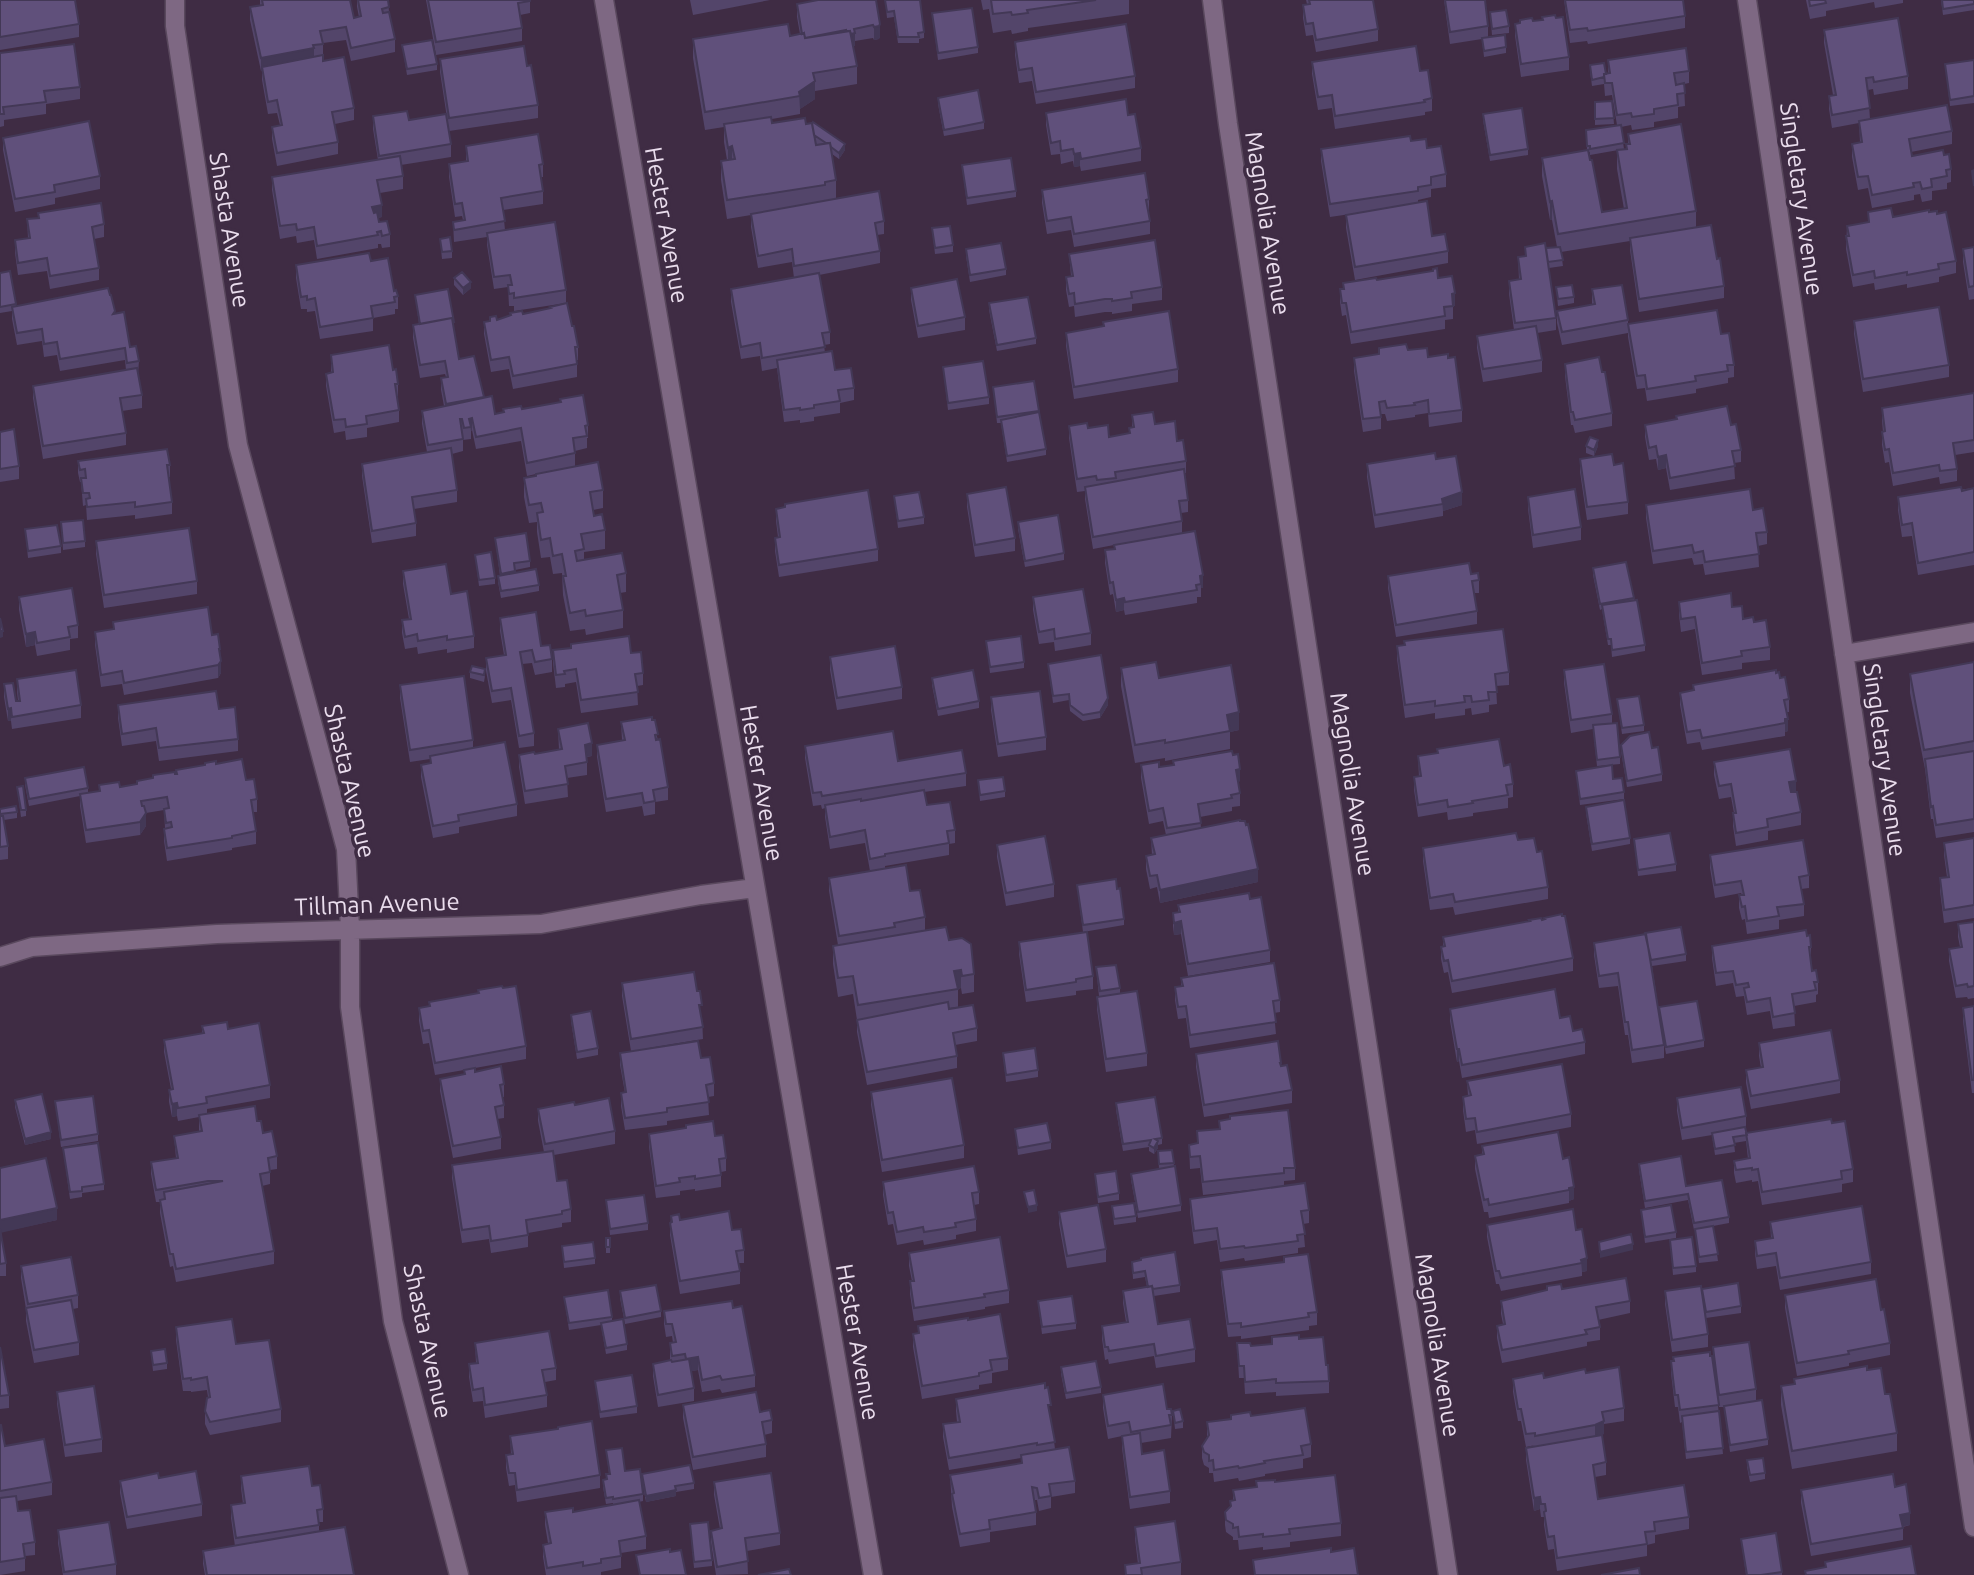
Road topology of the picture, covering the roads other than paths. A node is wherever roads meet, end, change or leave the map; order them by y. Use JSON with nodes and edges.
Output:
{"nodes":[{"id":1,"x":175,"y":0,"type":"edge"},
{"id":2,"x":604,"y":0,"type":"edge"},
{"id":3,"x":1212,"y":0,"type":"edge"},
{"id":4,"x":1747,"y":0,"type":"edge"},
{"id":5,"x":1974,"y":632,"type":"edge"},
{"id":6,"x":1844,"y":654,"type":"junction"},
{"id":7,"x":755,"y":888,"type":"junction"},
{"id":8,"x":351,"y":929,"type":"junction"},
{"id":9,"x":0,"y":957,"type":"edge"},
{"id":10,"x":1974,"y":1527,"type":"edge"},
{"id":11,"x":460,"y":1575,"type":"edge"},
{"id":12,"x":873,"y":1575,"type":"edge"},
{"id":13,"x":1448,"y":1575,"type":"edge"}],
"edges":[{"from":1,"to":8,"type":"street","name":"Shasta Avenue"},
{"from":2,"to":7,"type":"street","name":"Hester Avenue"},
{"from":3,"to":13,"type":"street","name":"Magnolia Avenue"},
{"from":4,"to":6,"type":"street","name":"Singletary Avenue"},
{"from":5,"to":6,"type":"street"},
{"from":6,"to":10,"type":"street","name":"Singletary Avenue"},
{"from":7,"to":8,"type":"street","name":"Tillman Avenue"},
{"from":7,"to":12,"type":"street","name":"Hester Avenue"},
{"from":8,"to":9,"type":"street","name":"Tillman Avenue"},
{"from":8,"to":11,"type":"street","name":"Shasta Avenue"}]}
